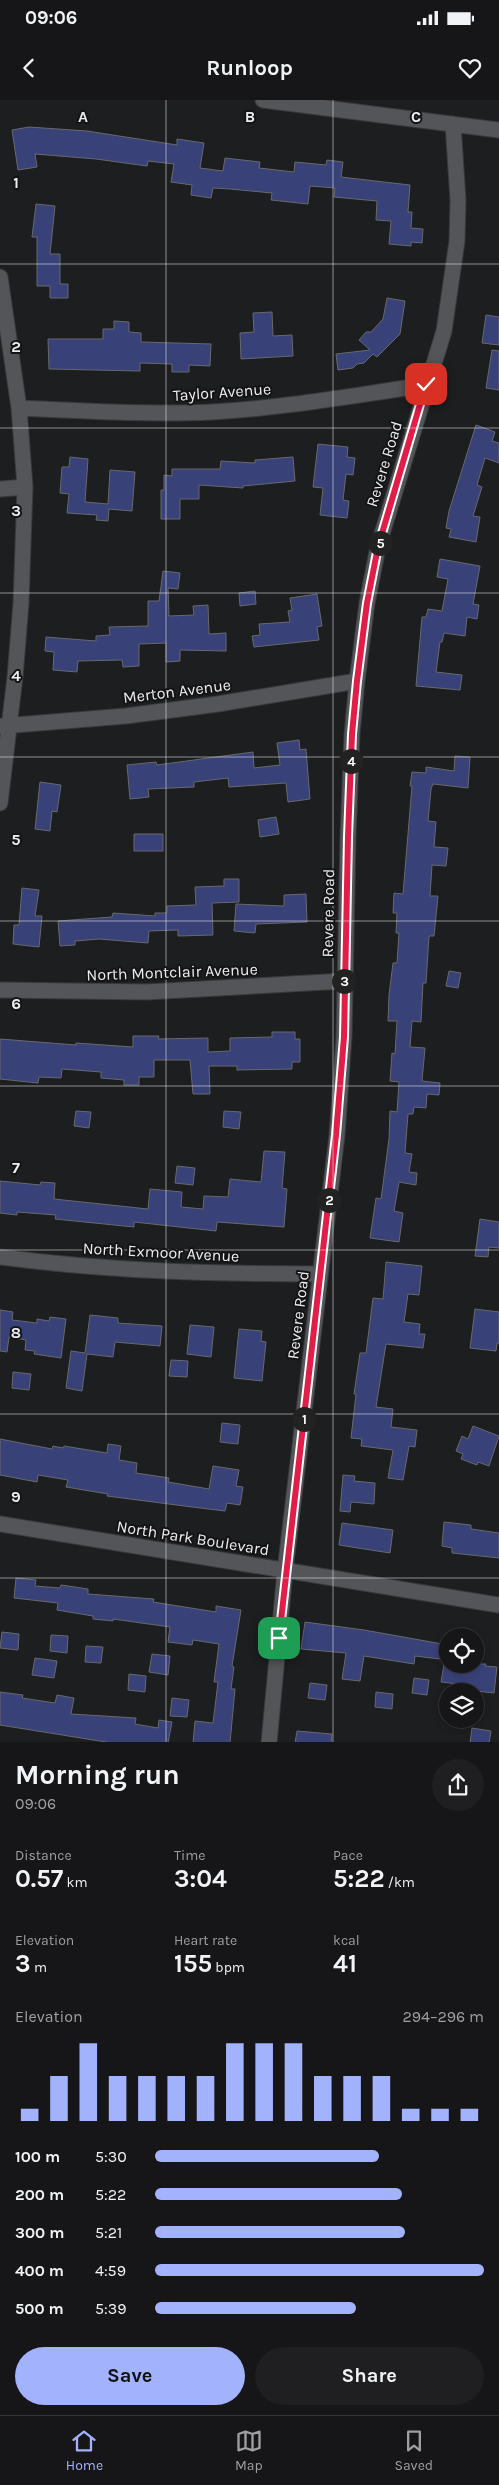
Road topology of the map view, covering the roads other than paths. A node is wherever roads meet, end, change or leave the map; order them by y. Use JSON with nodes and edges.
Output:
{"nodes":[{"id":1,"x":263,"y":100,"type":"edge"},
{"id":2,"x":379,"y":107,"type":"edge"},
{"id":3,"x":453,"y":124,"type":"junction"},
{"id":4,"x":499,"y":130,"type":"edge"},
{"id":5,"x":0,"y":277,"type":"edge"},
{"id":6,"x":426,"y":384,"type":"junction"},
{"id":7,"x":19,"y":408,"type":"junction"},
{"id":8,"x":25,"y":488,"type":"junction"},
{"id":9,"x":0,"y":489,"type":"edge"},
{"id":10,"x":357,"y":681,"type":"junction"},
{"id":11,"x":5,"y":727,"type":"edge"},
{"id":12,"x":0,"y":804,"type":"edge"},
{"id":13,"x":344,"y":981,"type":"junction"},
{"id":14,"x":0,"y":990,"type":"edge"},
{"id":15,"x":0,"y":1257,"type":"edge"},
{"id":16,"x":320,"y":1274,"type":"junction"},
{"id":17,"x":0,"y":1524,"type":"edge"},
{"id":18,"x":285,"y":1570,"type":"junction"},
{"id":19,"x":499,"y":1605,"type":"edge"},
{"id":20,"x":269,"y":1742,"type":"edge"}],
"edges":[{"from":1,"to":2,"type":"street"},
{"from":2,"to":3,"type":"street"},
{"from":3,"to":4,"type":"street"},
{"from":3,"to":6,"type":"street","name":"Revere Road"},
{"from":5,"to":7,"type":"street"},
{"from":6,"to":7,"type":"street","name":"Taylor Avenue"},
{"from":6,"to":10,"type":"street","name":"Revere Road"},
{"from":7,"to":8,"type":"street"},
{"from":8,"to":9,"type":"street"},
{"from":8,"to":11,"type":"street"},
{"from":10,"to":11,"type":"street","name":"Merton Avenue"},
{"from":10,"to":13,"type":"street","name":"Revere Road"},
{"from":11,"to":12,"type":"street"},
{"from":13,"to":14,"type":"street","name":"North Montclair Avenue"},
{"from":13,"to":16,"type":"street","name":"Revere Road"},
{"from":15,"to":16,"type":"street","name":"North Exmoor Avenue"},
{"from":16,"to":18,"type":"street","name":"Revere Road"},
{"from":17,"to":18,"type":"street","name":"North Park Boulevard"},
{"from":18,"to":19,"type":"street","name":"North Park Boulevard"},
{"from":18,"to":20,"type":"street","name":"Revere Road"}]}
